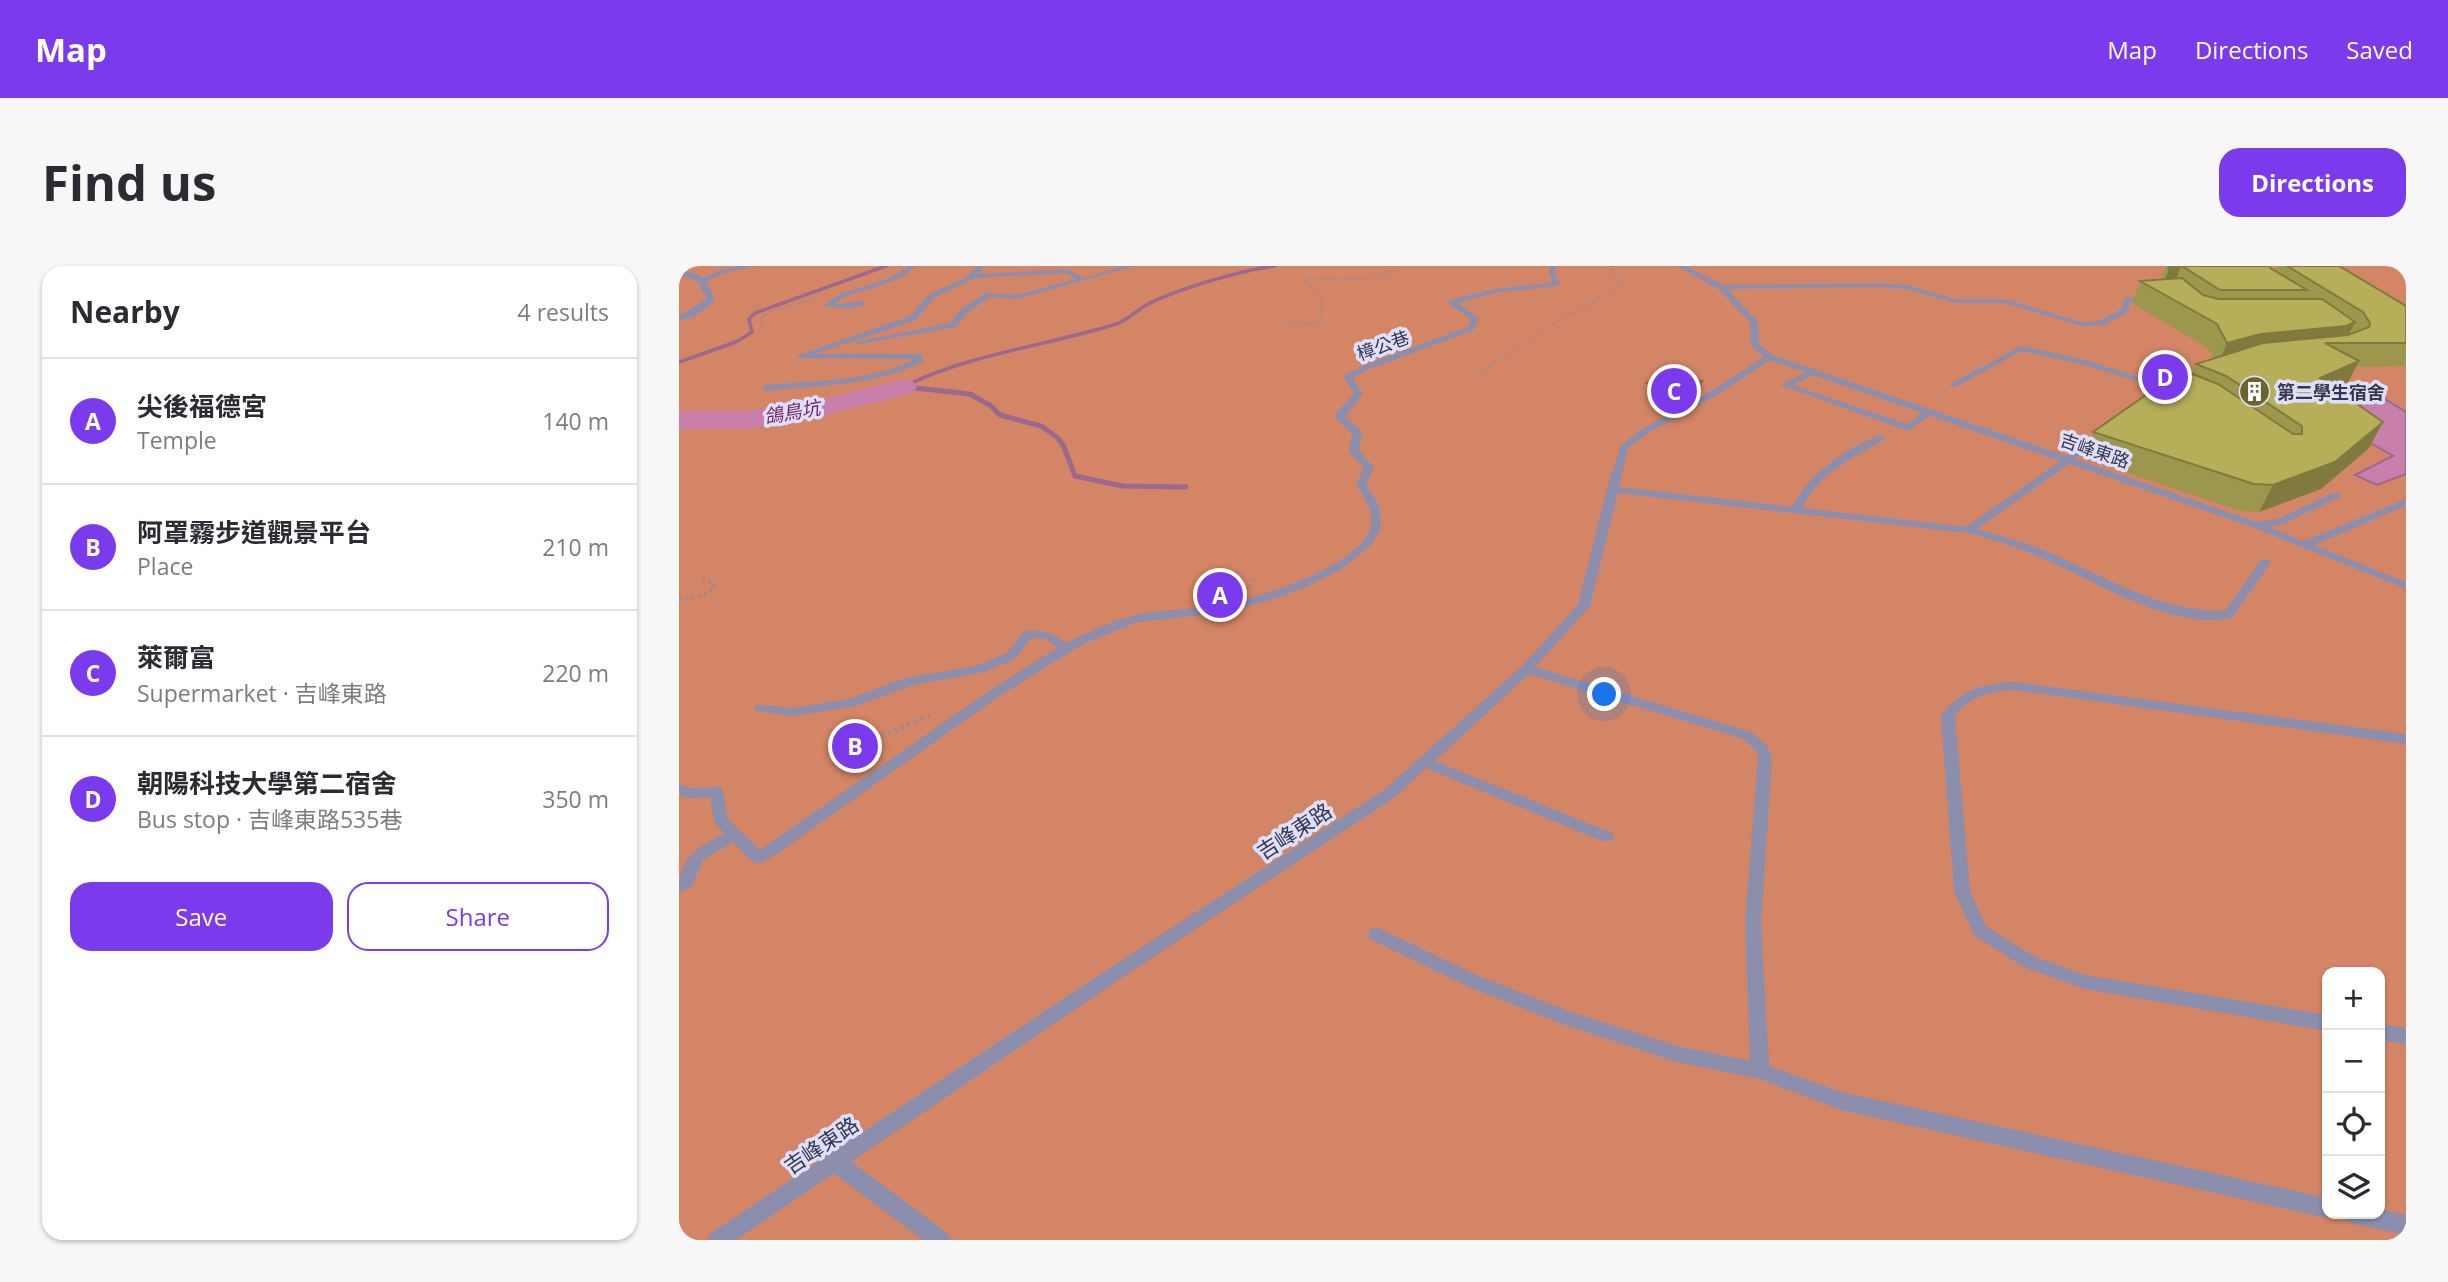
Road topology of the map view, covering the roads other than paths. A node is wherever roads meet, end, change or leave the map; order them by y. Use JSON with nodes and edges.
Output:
{"nodes":[{"id":1,"x":750,"y":266,"type":"edge"},
{"id":2,"x":912,"y":266,"type":"edge"},
{"id":3,"x":981,"y":266,"type":"edge"},
{"id":4,"x":1132,"y":266,"type":"edge"},
{"id":5,"x":1553,"y":266,"type":"edge"},
{"id":6,"x":1680,"y":266,"type":"edge"},
{"id":7,"x":679,"y":272,"type":"edge"},
{"id":8,"x":976,"y":276,"type":"junction"},
{"id":9,"x":1082,"y":280,"type":"junction"},
{"id":10,"x":703,"y":281,"type":"junction"},
{"id":11,"x":1721,"y":287,"type":"junction"},
{"id":12,"x":2165,"y":296,"type":"edge"},
{"id":13,"x":860,"y":303,"type":"dead end"},
{"id":14,"x":679,"y":319,"type":"edge"},
{"id":15,"x":844,"y":343,"type":"junction"},
{"id":16,"x":1769,"y":357,"type":"junction"},
{"id":17,"x":1811,"y":373,"type":"junction"},
{"id":18,"x":1952,"y":385,"type":"dead end"},
{"id":19,"x":2175,"y":386,"type":"junction"},
{"id":20,"x":766,"y":388,"type":"dead end"},
{"id":21,"x":2190,"y":396,"type":"edge"},
{"id":22,"x":2155,"y":398,"type":"edge"},
{"id":23,"x":1928,"y":413,"type":"junction"},
{"id":24,"x":2111,"y":429,"type":"edge"},
{"id":25,"x":1881,"y":438,"type":"dead end"},
{"id":26,"x":2068,"y":460,"type":"junction"},
{"id":27,"x":1612,"y":489,"type":"junction"},
{"id":28,"x":2337,"y":495,"type":"dead end"},
{"id":29,"x":2406,"y":502,"type":"edge"},
{"id":30,"x":1795,"y":511,"type":"junction"},
{"id":31,"x":2256,"y":525,"type":"junction"},
{"id":32,"x":1968,"y":530,"type":"junction"},
{"id":33,"x":2306,"y":544,"type":"junction"},
{"id":34,"x":2265,"y":562,"type":"dead end"},
{"id":35,"x":2406,"y":586,"type":"edge"},
{"id":36,"x":1065,"y":648,"type":"junction"},
{"id":37,"x":1527,"y":669,"type":"junction"},
{"id":38,"x":761,"y":708,"type":"dead end"},
{"id":39,"x":2406,"y":739,"type":"edge"},
{"id":40,"x":1425,"y":762,"type":"junction"},
{"id":41,"x":679,"y":789,"type":"edge"},
{"id":42,"x":734,"y":834,"type":"junction"},
{"id":43,"x":1607,"y":837,"type":"dead end"},
{"id":44,"x":679,"y":887,"type":"edge"},
{"id":45,"x":1376,"y":934,"type":"dead end"},
{"id":46,"x":2322,"y":1022,"type":"edge"},
{"id":47,"x":2385,"y":1033,"type":"edge"},
{"id":48,"x":2406,"y":1036,"type":"edge"},
{"id":49,"x":1760,"y":1071,"type":"junction"},
{"id":50,"x":834,"y":1161,"type":"junction"},
{"id":51,"x":2322,"y":1207,"type":"edge"},
{"id":52,"x":2378,"y":1219,"type":"edge"},
{"id":53,"x":2406,"y":1225,"type":"edge"},
{"id":54,"x":718,"y":1240,"type":"edge"},
{"id":55,"x":940,"y":1240,"type":"edge"}],
"edges":[{"from":1,"to":10,"type":"street"},
{"from":2,"to":13,"type":"street"},
{"from":3,"to":8,"type":"street"},
{"from":4,"to":9,"type":"street"},
{"from":5,"to":36,"type":"street","name":"樟公巷"},
{"from":6,"to":11,"type":"street"},
{"from":7,"to":10,"type":"street"},
{"from":8,"to":9,"type":"street"},
{"from":8,"to":15,"type":"street"},
{"from":9,"to":15,"type":"street"},
{"from":10,"to":14,"type":"street"},
{"from":11,"to":12,"type":"street"},
{"from":11,"to":16,"type":"street"},
{"from":15,"to":20,"type":"street"},
{"from":16,"to":17,"type":"street","name":"吉峰東路"},
{"from":16,"to":27,"type":"street","name":"吉峰東路"},
{"from":17,"to":23,"type":"street","name":"吉峰東路"},
{"from":17,"to":23,"type":"street"},
{"from":18,"to":19,"type":"street"},
{"from":19,"to":21,"type":"street"},
{"from":19,"to":22,"type":"street"},
{"from":23,"to":26,"type":"street","name":"吉峰東路"},
{"from":24,"to":26,"type":"street"},
{"from":25,"to":30,"type":"street"},
{"from":26,"to":31,"type":"street","name":"吉峰東路"},
{"from":26,"to":32,"type":"street"},
{"from":27,"to":30,"type":"street"},
{"from":27,"to":37,"type":"street","name":"吉峰東路"},
{"from":28,"to":31,"type":"street"},
{"from":29,"to":33,"type":"street"},
{"from":30,"to":32,"type":"street"},
{"from":31,"to":33,"type":"street","name":"吉峰東路"},
{"from":32,"to":34,"type":"street"},
{"from":33,"to":35,"type":"street","name":"吉峰東路"},
{"from":36,"to":38,"type":"street"},
{"from":36,"to":42,"type":"street"},
{"from":37,"to":40,"type":"street","name":"吉峰東路"},
{"from":37,"to":49,"type":"street"},
{"from":39,"to":46,"type":"street"},
{"from":40,"to":43,"type":"street"},
{"from":40,"to":50,"type":"street","name":"吉峰東路"},
{"from":41,"to":42,"type":"street"},
{"from":42,"to":44,"type":"street"},
{"from":45,"to":49,"type":"street"},
{"from":47,"to":48,"type":"street"},
{"from":49,"to":51,"type":"street"},
{"from":50,"to":54,"type":"street","name":"吉峰東路"},
{"from":50,"to":55,"type":"street"},
{"from":52,"to":53,"type":"street"}]}
